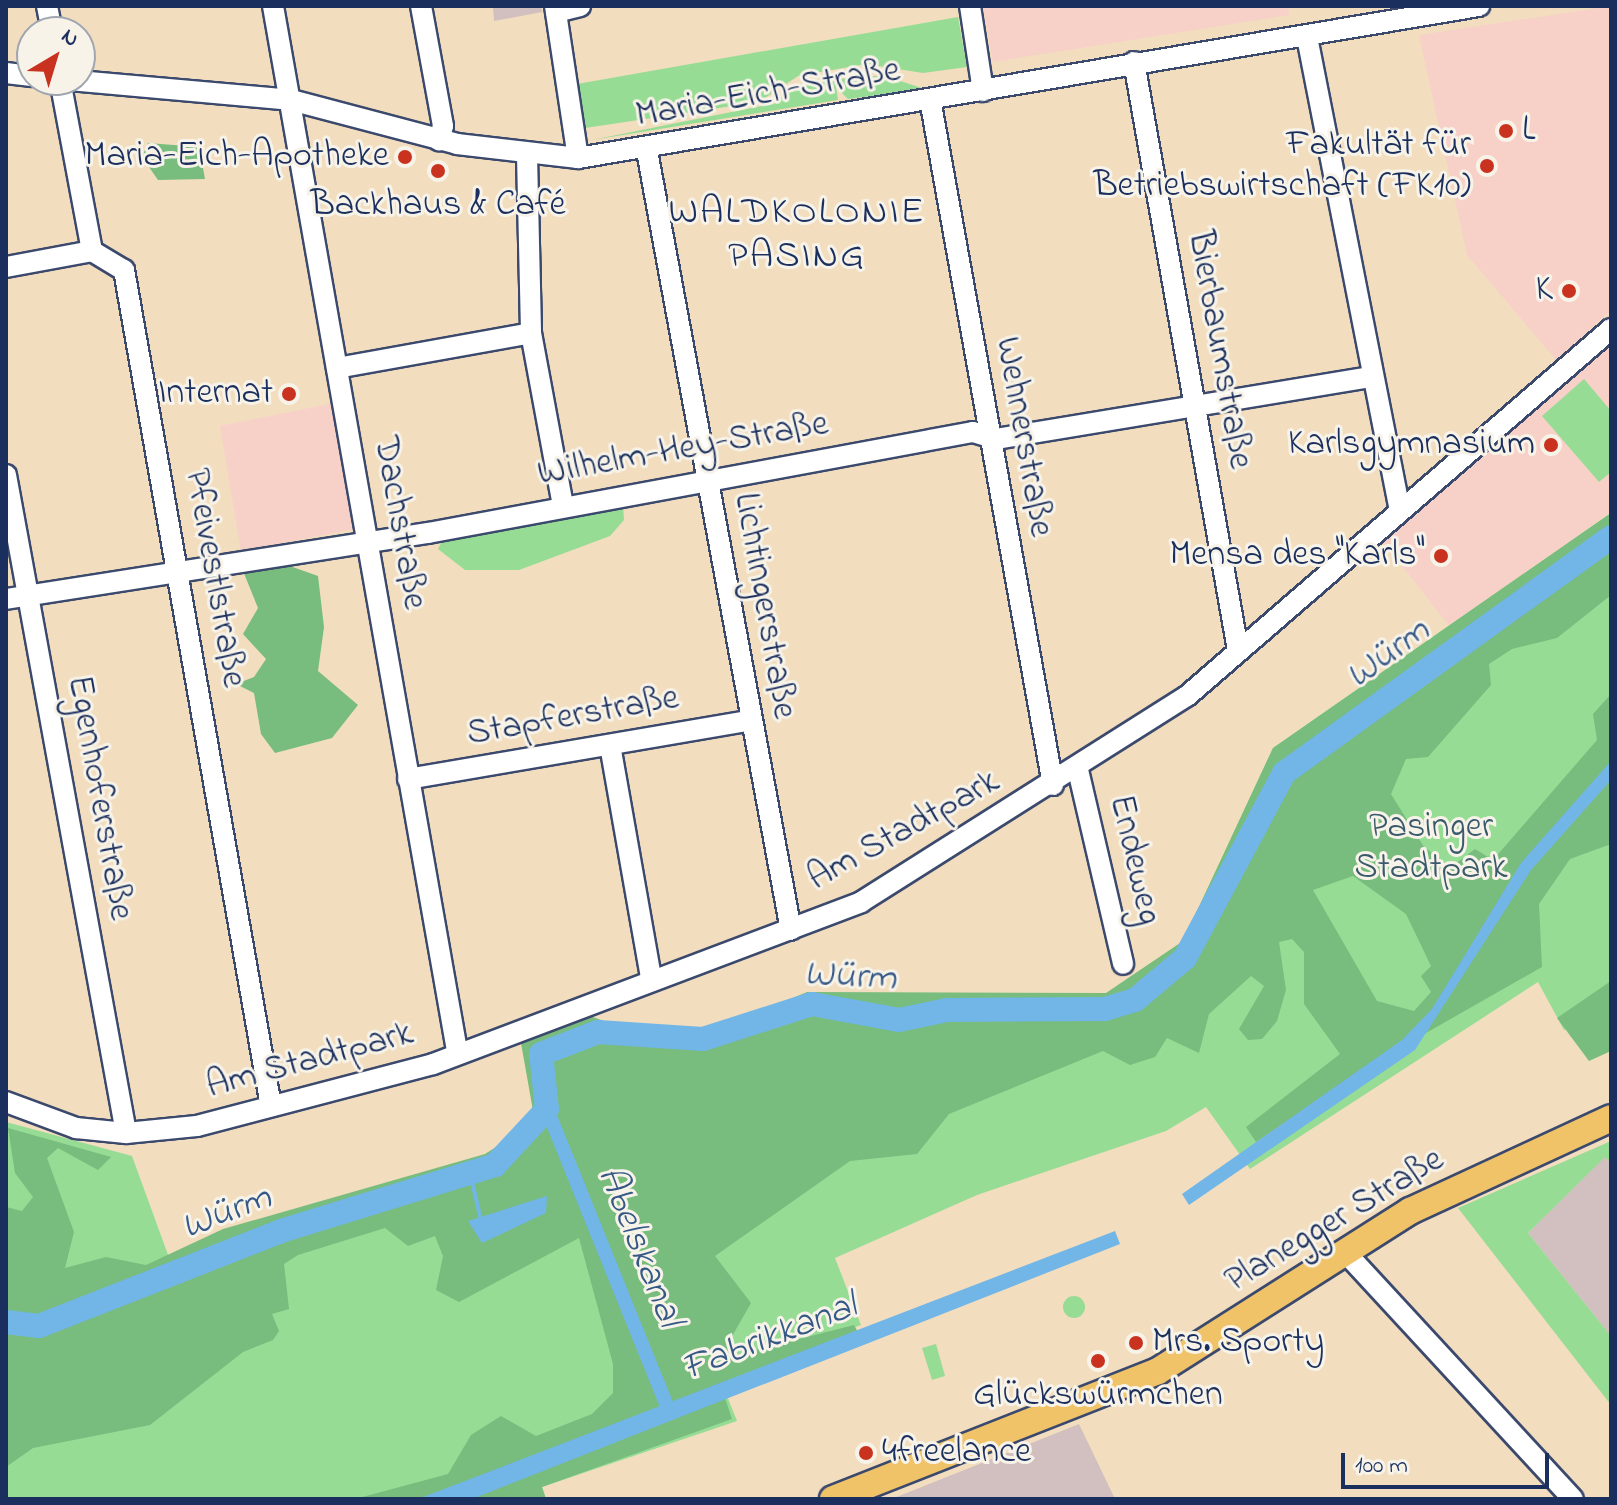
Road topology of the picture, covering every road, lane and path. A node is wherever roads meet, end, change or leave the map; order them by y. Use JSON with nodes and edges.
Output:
{"nodes":[{"id":1,"x":273,"y":6,"type":"edge"},
{"id":2,"x":421,"y":6,"type":"edge"},
{"id":3,"x":580,"y":6,"type":"edge"},
{"id":4,"x":970,"y":6,"type":"edge"},
{"id":5,"x":1479,"y":6,"type":"edge"},
{"id":6,"x":556,"y":9,"type":"edge"},
{"id":7,"x":1307,"y":37,"type":"junction"},
{"id":8,"x":1134,"y":62,"type":"junction"},
{"id":9,"x":96,"y":83,"type":"edge"},
{"id":10,"x":983,"y":91,"type":"junction"},
{"id":11,"x":63,"y":96,"type":"edge"},
{"id":12,"x":930,"y":99,"type":"junction"},
{"id":13,"x":291,"y":100,"type":"junction"},
{"id":14,"x":439,"y":140,"type":"junction"},
{"id":15,"x":647,"y":151,"type":"junction"},
{"id":16,"x":527,"y":155,"type":"junction"},
{"id":17,"x":578,"y":158,"type":"junction"},
{"id":18,"x":92,"y":251,"type":"junction"},
{"id":19,"x":6,"y":267,"type":"edge"},
{"id":20,"x":1611,"y":329,"type":"edge"},
{"id":21,"x":531,"y":333,"type":"junction"},
{"id":22,"x":337,"y":368,"type":"junction"},
{"id":23,"x":1372,"y":377,"type":"junction"},
{"id":24,"x":1195,"y":405,"type":"junction"},
{"id":25,"x":987,"y":436,"type":"junction"},
{"id":26,"x":6,"y":475,"type":"edge"},
{"id":27,"x":706,"y":478,"type":"junction"},
{"id":28,"x":563,"y":505,"type":"junction"},
{"id":29,"x":1400,"y":510,"type":"junction"},
{"id":30,"x":369,"y":542,"type":"junction"},
{"id":31,"x":179,"y":569,"type":"junction"},
{"id":32,"x":27,"y":595,"type":"junction"},
{"id":33,"x":6,"y":599,"type":"edge"},
{"id":34,"x":1238,"y":650,"type":"junction"},
{"id":35,"x":749,"y":721,"type":"junction"},
{"id":36,"x":610,"y":745,"type":"junction"},
{"id":37,"x":1078,"y":770,"type":"junction"},
{"id":38,"x":408,"y":779,"type":"junction"},
{"id":39,"x":1053,"y":785,"type":"junction"},
{"id":40,"x":791,"y":930,"type":"junction"},
{"id":41,"x":1123,"y":964,"type":"dead end"},
{"id":42,"x":651,"y":978,"type":"junction"},
{"id":43,"x":457,"y":1051,"type":"junction"},
{"id":44,"x":6,"y":1102,"type":"edge"},
{"id":45,"x":271,"y":1106,"type":"junction"},
{"id":46,"x":1611,"y":1118,"type":"edge"},
{"id":47,"x":126,"y":1133,"type":"junction"},
{"id":48,"x":1345,"y":1252,"type":"junction"},
{"id":49,"x":833,"y":1499,"type":"edge"},
{"id":50,"x":1573,"y":1499,"type":"edge"}],
"edges":[{"from":1,"to":13,"type":"street","name":"Dachstraße"},
{"from":2,"to":14,"type":"street"},
{"from":3,"to":6,"type":"street"},
{"from":4,"to":10,"type":"street"},
{"from":5,"to":7,"type":"street","name":"Maria-Eich-Straße"},
{"from":6,"to":17,"type":"street"},
{"from":7,"to":8,"type":"street","name":"Maria-Eich-Straße"},
{"from":7,"to":23,"type":"street"},
{"from":8,"to":10,"type":"street","name":"Maria-Eich-Straße"},
{"from":8,"to":24,"type":"street","name":"Bierbaumstraße"},
{"from":9,"to":13,"type":"street","name":"Maria-Eich-Straße"},
{"from":10,"to":12,"type":"street","name":"Maria-Eich-Straße"},
{"from":11,"to":18,"type":"street"},
{"from":12,"to":15,"type":"street","name":"Maria-Eich-Straße"},
{"from":12,"to":25,"type":"street","name":"Wehnerstraße"},
{"from":13,"to":14,"type":"street","name":"Maria-Eich-Straße"},
{"from":13,"to":22,"type":"street","name":"Dachstraße"},
{"from":14,"to":16,"type":"street","name":"Maria-Eich-Straße"},
{"from":15,"to":17,"type":"street","name":"Maria-Eich-Straße"},
{"from":15,"to":27,"type":"street","name":"Lichtingerstraße"},
{"from":16,"to":17,"type":"street","name":"Maria-Eich-Straße"},
{"from":16,"to":21,"type":"street"},
{"from":18,"to":19,"type":"street"},
{"from":18,"to":31,"type":"street","name":"Pfeivestlstraße"},
{"from":20,"to":29,"type":"street","name":"Am Stadtpark"},
{"from":21,"to":22,"type":"street"},
{"from":21,"to":28,"type":"street"},
{"from":22,"to":30,"type":"street","name":"Dachstraße"},
{"from":23,"to":24,"type":"street","name":"Wilhelm-Hey-Straße"},
{"from":23,"to":29,"type":"street"},
{"from":24,"to":25,"type":"street","name":"Wilhelm-Hey-Straße"},
{"from":24,"to":34,"type":"street","name":"Bierbaumstraße"},
{"from":25,"to":27,"type":"street","name":"Wilhelm-Hey-Straße"},
{"from":25,"to":39,"type":"street","name":"Wehnerstraße"},
{"from":26,"to":32,"type":"street","name":"Egenhoferstraße"},
{"from":27,"to":28,"type":"street","name":"Wilhelm-Hey-Straße"},
{"from":27,"to":35,"type":"street","name":"Lichtingerstraße"},
{"from":28,"to":30,"type":"street","name":"Wilhelm-Hey-Straße"},
{"from":29,"to":34,"type":"street","name":"Am Stadtpark"},
{"from":30,"to":31,"type":"street","name":"Wilhelm-Hey-Straße"},
{"from":30,"to":38,"type":"street","name":"Dachstraße"},
{"from":31,"to":32,"type":"street","name":"Wilhelm-Hey-Straße"},
{"from":31,"to":45,"type":"street","name":"Pfeivestlstraße"},
{"from":32,"to":33,"type":"street","name":"Wilhelm-Hey-Straße"},
{"from":32,"to":47,"type":"street","name":"Egenhoferstraße"},
{"from":34,"to":37,"type":"street","name":"Am Stadtpark"},
{"from":35,"to":36,"type":"street","name":"Stapferstraße"},
{"from":35,"to":40,"type":"street","name":"Lichtingerstraße"},
{"from":36,"to":38,"type":"street","name":"Stapferstraße"},
{"from":36,"to":42,"type":"street"},
{"from":37,"to":39,"type":"street","name":"Am Stadtpark"},
{"from":37,"to":41,"type":"street","name":"Endeweg"},
{"from":38,"to":43,"type":"street","name":"Dachstraße"},
{"from":39,"to":40,"type":"street","name":"Am Stadtpark"},
{"from":40,"to":42,"type":"street","name":"Am Stadtpark"},
{"from":42,"to":43,"type":"street","name":"Am Stadtpark"},
{"from":43,"to":45,"type":"street","name":"Am Stadtpark"},
{"from":44,"to":47,"type":"street","name":"Am Stadtpark"},
{"from":45,"to":47,"type":"street","name":"Am Stadtpark"},
{"from":46,"to":48,"type":"main road","name":"Planegger Straße"},
{"from":48,"to":49,"type":"main road","name":"Planegger Straße"},
{"from":48,"to":50,"type":"street"}]}
